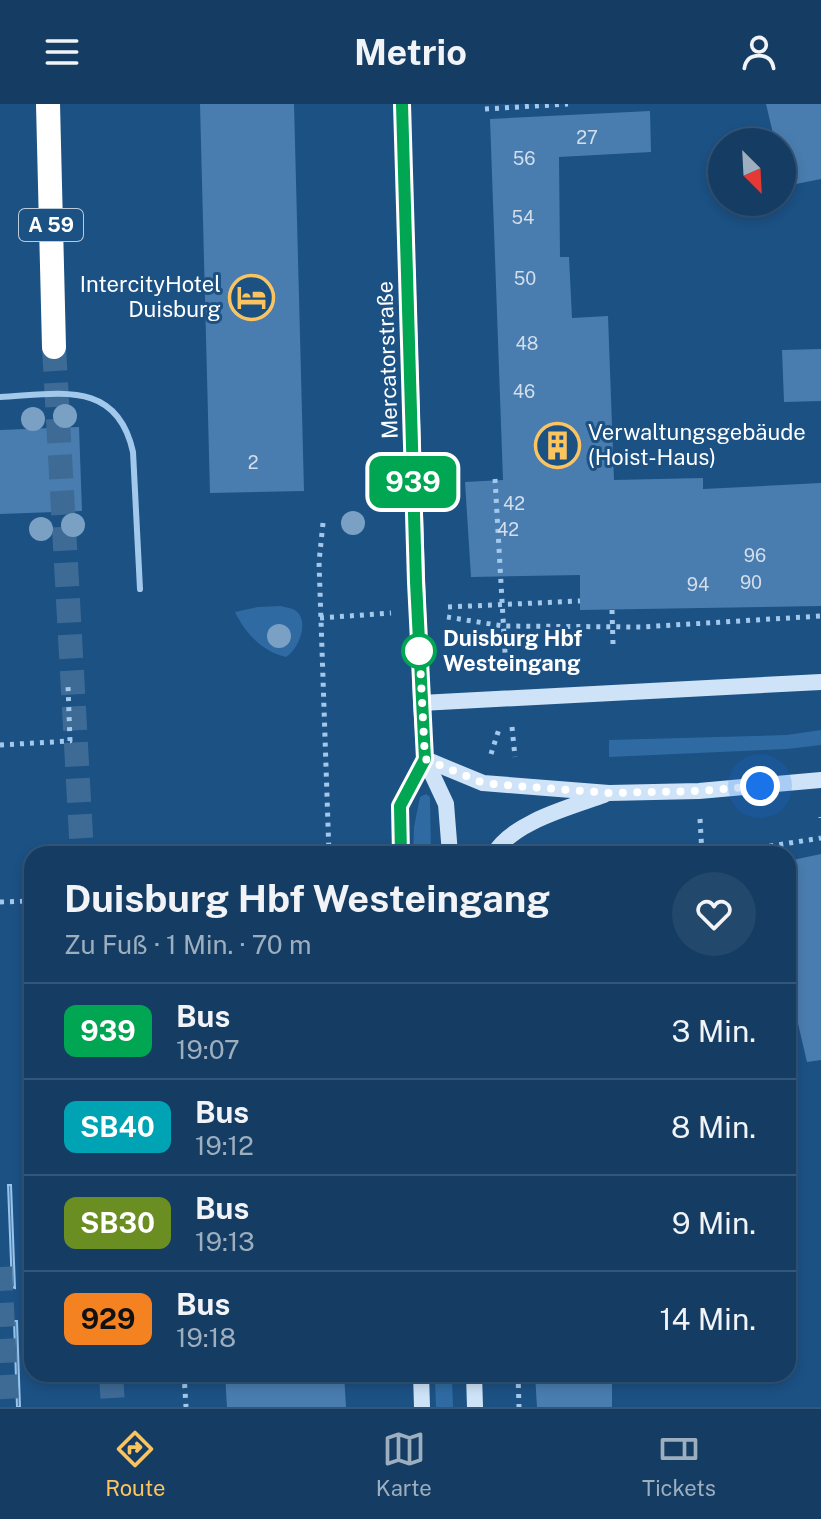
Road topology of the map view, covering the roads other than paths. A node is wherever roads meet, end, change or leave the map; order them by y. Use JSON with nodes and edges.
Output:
{"nodes":[{"id":1,"x":48,"y":104,"type":"edge"},
{"id":2,"x":402,"y":104,"type":"edge"},
{"id":3,"x":54,"y":347,"type":"tunnel mouth"},
{"id":4,"x":0,"y":397,"type":"edge"},
{"id":5,"x":140,"y":589,"type":"dead end"},
{"id":6,"x":821,"y":682,"type":"edge"},
{"id":7,"x":421,"y":703,"type":"junction"},
{"id":8,"x":425,"y":759,"type":"junction"},
{"id":9,"x":821,"y":780,"type":"edge"},
{"id":10,"x":609,"y":793,"type":"junction"},
{"id":11,"x":401,"y":846,"type":"edge"},
{"id":12,"x":449,"y":846,"type":"edge"},
{"id":13,"x":500,"y":846,"type":"edge"},
{"id":14,"x":421,"y":1382,"type":"edge"},
{"id":15,"x":474,"y":1382,"type":"edge"},
{"id":16,"x":422,"y":1407,"type":"edge"},
{"id":17,"x":475,"y":1407,"type":"edge"}],
"edges":[{"from":1,"to":3,"type":"highway","number":"A 59"},
{"from":2,"to":7,"type":"main road","name":"Mercatorstraße"},
{"from":4,"to":5,"type":"lane"},
{"from":6,"to":7,"type":"main road"},
{"from":7,"to":8,"type":"main road","name":"Mercatorstraße"},
{"from":8,"to":10,"type":"main road"},
{"from":8,"to":11,"type":"main road"},
{"from":8,"to":12,"type":"main road","name":"Mercatorstraße"},
{"from":9,"to":10,"type":"main road"},
{"from":10,"to":13,"type":"main road"},
{"from":14,"to":16,"type":"main road"},
{"from":15,"to":17,"type":"main road"}]}
